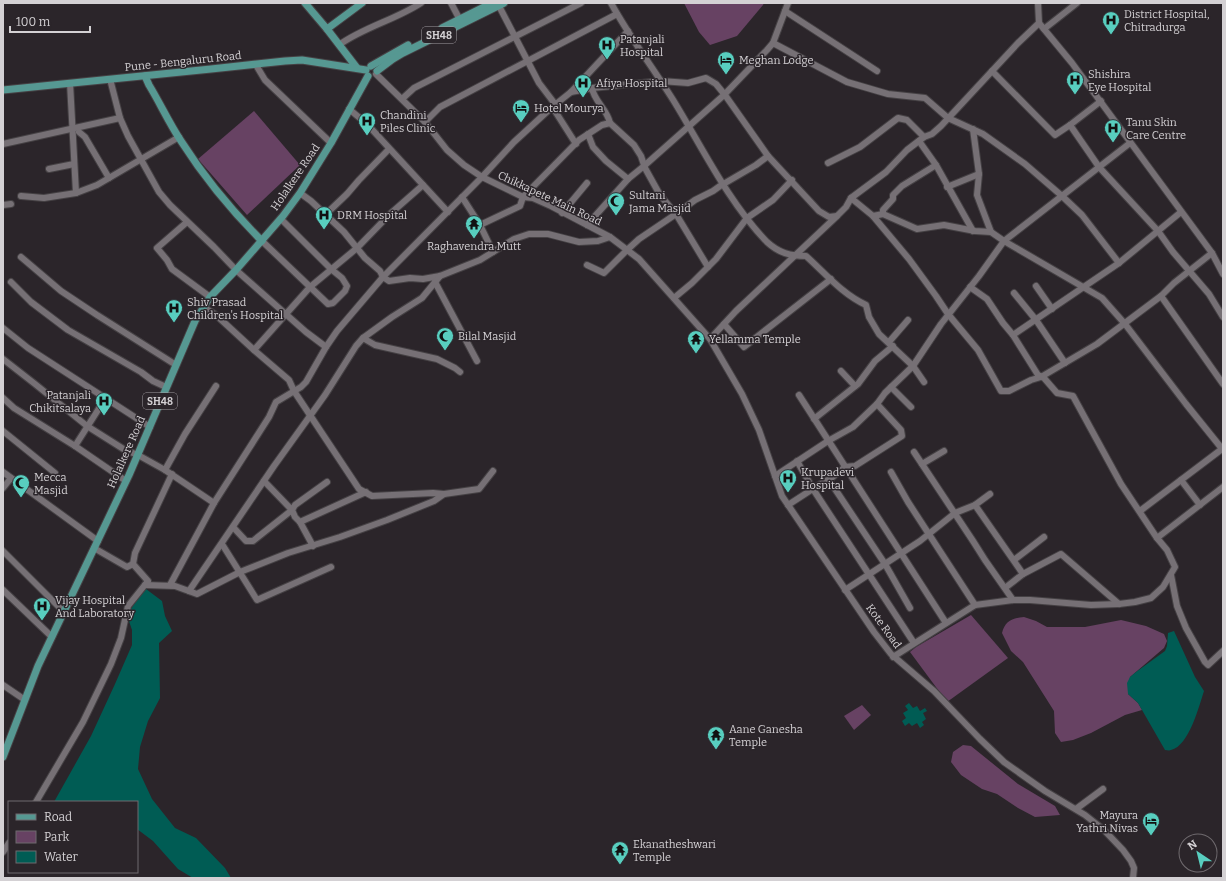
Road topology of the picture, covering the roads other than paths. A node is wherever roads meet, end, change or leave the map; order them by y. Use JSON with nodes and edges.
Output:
{"nodes":[{"id":1,"x":306,"y":3,"type":"edge"},
{"id":2,"x":362,"y":3,"type":"edge"},
{"id":3,"x":422,"y":3,"type":"edge"},
{"id":4,"x":451,"y":3,"type":"edge"},
{"id":5,"x":581,"y":3,"type":"edge"},
{"id":6,"x":611,"y":3,"type":"edge"},
{"id":7,"x":788,"y":3,"type":"edge"},
{"id":8,"x":1038,"y":3,"type":"edge"},
{"id":9,"x":1077,"y":3,"type":"edge"},
{"id":10,"x":498,"y":4,"type":"edge"},
{"id":11,"x":785,"y":11,"type":"junction"},
{"id":12,"x":617,"y":14,"type":"junction"},
{"id":13,"x":460,"y":20,"type":"junction"},
{"id":14,"x":1039,"y":23,"type":"junction"},
{"id":15,"x":327,"y":29,"type":"junction"},
{"id":16,"x":1044,"y":29,"type":"junction"},
{"id":17,"x":628,"y":31,"type":"junction"},
{"id":18,"x":515,"y":36,"type":"junction"},
{"id":19,"x":773,"y":43,"type":"junction"},
{"id":20,"x":339,"y":44,"type":"junction"},
{"id":21,"x":528,"y":62,"type":"junction"},
{"id":22,"x":256,"y":65,"type":"junction"},
{"id":23,"x":357,"y":68,"type":"junction"},
{"id":24,"x":371,"y":71,"type":"junction"},
{"id":25,"x":877,"y":71,"type":"dead end"},
{"id":26,"x":992,"y":71,"type":"junction"},
{"id":27,"x":145,"y":76,"type":"junction"},
{"id":28,"x":110,"y":79,"type":"junction"},
{"id":29,"x":661,"y":81,"type":"junction"},
{"id":30,"x":70,"y":83,"type":"junction"},
{"id":31,"x":592,"y":88,"type":"junction"},
{"id":32,"x":3,"y":90,"type":"edge"},
{"id":33,"x":571,"y":92,"type":"junction"},
{"id":34,"x":724,"y":95,"type":"junction"},
{"id":35,"x":402,"y":99,"type":"junction"},
{"id":36,"x":1100,"y":101,"type":"junction"},
{"id":37,"x":555,"y":104,"type":"junction"},
{"id":38,"x":349,"y":109,"type":"junction"},
{"id":39,"x":120,"y":118,"type":"junction"},
{"id":40,"x":948,"y":118,"type":"junction"},
{"id":41,"x":425,"y":122,"type":"junction"},
{"id":42,"x":610,"y":122,"type":"junction"},
{"id":43,"x":1070,"y":125,"type":"junction"},
{"id":44,"x":689,"y":126,"type":"junction"},
{"id":45,"x":72,"y":129,"type":"junction"},
{"id":46,"x":973,"y":129,"type":"junction"},
{"id":47,"x":79,"y":132,"type":"dead end"},
{"id":48,"x":588,"y":134,"type":"junction"},
{"id":49,"x":179,"y":137,"type":"junction"},
{"id":50,"x":922,"y":139,"type":"junction"},
{"id":51,"x":331,"y":143,"type":"junction"},
{"id":52,"x":3,"y":144,"type":"edge"},
{"id":53,"x":576,"y":144,"type":"junction"},
{"id":54,"x":1130,"y":144,"type":"junction"},
{"id":55,"x":390,"y":149,"type":"junction"},
{"id":56,"x":768,"y":156,"type":"junction"},
{"id":57,"x":140,"y":159,"type":"junction"},
{"id":58,"x":828,"y":163,"type":"dead end"},
{"id":59,"x":74,"y":164,"type":"junction"},
{"id":60,"x":936,"y":165,"type":"junction"},
{"id":61,"x":644,"y":166,"type":"junction"},
{"id":62,"x":1099,"y":167,"type":"junction"},
{"id":63,"x":49,"y":169,"type":"dead end"},
{"id":64,"x":979,"y":174,"type":"junction"},
{"id":65,"x":482,"y":177,"type":"junction"},
{"id":66,"x":109,"y":178,"type":"junction"},
{"id":67,"x":628,"y":179,"type":"junction"},
{"id":68,"x":792,"y":180,"type":"junction"},
{"id":69,"x":586,"y":183,"type":"dead end"},
{"id":70,"x":724,"y":184,"type":"junction"},
{"id":71,"x":423,"y":185,"type":"junction"},
{"id":72,"x":947,"y":187,"type":"junction"},
{"id":73,"x":300,"y":192,"type":"junction"},
{"id":74,"x":76,"y":193,"type":"junction"},
{"id":75,"x":21,"y":196,"type":"dead end"},
{"id":76,"x":1062,"y":196,"type":"junction"},
{"id":77,"x":462,"y":197,"type":"junction"},
{"id":78,"x":523,"y":197,"type":"junction"},
{"id":79,"x":851,"y":198,"type":"junction"},
{"id":80,"x":11,"y":204,"type":"dead end"},
{"id":81,"x":3,"y":205,"type":"edge"},
{"id":82,"x":448,"y":212,"type":"junction"},
{"id":83,"x":562,"y":212,"type":"junction"},
{"id":84,"x":1181,"y":212,"type":"junction"},
{"id":85,"x":676,"y":214,"type":"junction"},
{"id":86,"x":883,"y":214,"type":"junction"},
{"id":87,"x":325,"y":215,"type":"junction"},
{"id":88,"x":837,"y":216,"type":"junction"},
{"id":89,"x":873,"y":216,"type":"junction"},
{"id":90,"x":747,"y":218,"type":"junction"},
{"id":91,"x":280,"y":219,"type":"junction"},
{"id":92,"x":187,"y":222,"type":"junction"},
{"id":93,"x":480,"y":225,"type":"junction"},
{"id":94,"x":587,"y":225,"type":"junction"},
{"id":95,"x":972,"y":231,"type":"junction"},
{"id":96,"x":1158,"y":231,"type":"junction"},
{"id":97,"x":991,"y":232,"type":"junction"},
{"id":98,"x":610,"y":237,"type":"junction"},
{"id":99,"x":262,"y":241,"type":"junction"},
{"id":100,"x":1004,"y":242,"type":"junction"},
{"id":101,"x":357,"y":248,"type":"junction"},
{"id":102,"x":627,"y":250,"type":"junction"},
{"id":103,"x":493,"y":252,"type":"junction"},
{"id":104,"x":1212,"y":253,"type":"junction"},
{"id":105,"x":794,"y":256,"type":"junction"},
{"id":106,"x":21,"y":257,"type":"dead end"},
{"id":107,"x":1119,"y":263,"type":"junction"},
{"id":108,"x":588,"y":265,"type":"dead end"},
{"id":109,"x":708,"y":266,"type":"junction"},
{"id":110,"x":330,"y":269,"type":"junction"},
{"id":111,"x":236,"y":270,"type":"junction"},
{"id":112,"x":1190,"y":270,"type":"junction"},
{"id":113,"x":1223,"y":274,"type":"edge"},
{"id":114,"x":440,"y":276,"type":"junction"},
{"id":115,"x":383,"y":277,"type":"junction"},
{"id":116,"x":831,"y":279,"type":"junction"},
{"id":117,"x":10,"y":282,"type":"dead end"},
{"id":118,"x":435,"y":282,"type":"junction"},
{"id":119,"x":1036,"y":286,"type":"dead end"},
{"id":120,"x":310,"y":287,"type":"junction"},
{"id":121,"x":970,"y":287,"type":"junction"},
{"id":122,"x":1084,"y":287,"type":"junction"},
{"id":123,"x":1014,"y":293,"type":"dead end"},
{"id":124,"x":1161,"y":296,"type":"junction"},
{"id":125,"x":210,"y":297,"type":"junction"},
{"id":126,"x":674,"y":298,"type":"junction"},
{"id":127,"x":203,"y":307,"type":"junction"},
{"id":128,"x":1052,"y":308,"type":"junction"},
{"id":129,"x":287,"y":314,"type":"junction"},
{"id":130,"x":948,"y":314,"type":"junction"},
{"id":131,"x":1223,"y":317,"type":"edge"},
{"id":132,"x":908,"y":320,"type":"dead end"},
{"id":133,"x":1035,"y":320,"type":"junction"},
{"id":134,"x":724,"y":324,"type":"junction"},
{"id":135,"x":1125,"y":324,"type":"junction"},
{"id":136,"x":3,"y":328,"type":"edge"},
{"id":137,"x":1013,"y":335,"type":"junction"},
{"id":138,"x":364,"y":338,"type":"junction"},
{"id":139,"x":710,"y":339,"type":"junction"},
{"id":140,"x":891,"y":344,"type":"junction"},
{"id":141,"x":326,"y":347,"type":"junction"},
{"id":142,"x":254,"y":350,"type":"junction"},
{"id":143,"x":3,"y":359,"type":"edge"},
{"id":144,"x":477,"y":361,"type":"dead end"},
{"id":145,"x":1065,"y":363,"type":"junction"},
{"id":146,"x":176,"y":365,"type":"junction"},
{"id":147,"x":913,"y":366,"type":"junction"},
{"id":148,"x":841,"y":371,"type":"dead end"},
{"id":149,"x":460,"y":372,"type":"dead end"},
{"id":150,"x":1041,"y":377,"type":"junction"},
{"id":151,"x":924,"y":382,"type":"dead end"},
{"id":152,"x":1223,"y":384,"type":"edge"},
{"id":153,"x":216,"y":386,"type":"dead end"},
{"id":154,"x":855,"y":386,"type":"junction"},
{"id":155,"x":166,"y":387,"type":"junction"},
{"id":156,"x":891,"y":388,"type":"junction"},
{"id":157,"x":294,"y":391,"type":"junction"},
{"id":158,"x":799,"y":395,"type":"dead end"},
{"id":159,"x":3,"y":398,"type":"edge"},
{"id":160,"x":105,"y":399,"type":"junction"},
{"id":161,"x":877,"y":404,"type":"junction"},
{"id":162,"x":911,"y":406,"type":"dead end"},
{"id":163,"x":310,"y":416,"type":"junction"},
{"id":164,"x":814,"y":419,"type":"junction"},
{"id":165,"x":86,"y":426,"type":"junction"},
{"id":166,"x":150,"y":427,"type":"junction"},
{"id":167,"x":3,"y":431,"type":"edge"},
{"id":168,"x":828,"y":441,"type":"junction"},
{"id":169,"x":75,"y":446,"type":"junction"},
{"id":170,"x":1223,"y":449,"type":"edge"},
{"id":171,"x":944,"y":451,"type":"dead end"},
{"id":172,"x":914,"y":452,"type":"dead end"},
{"id":173,"x":138,"y":455,"type":"junction"},
{"id":174,"x":797,"y":462,"type":"junction"},
{"id":175,"x":922,"y":464,"type":"junction"},
{"id":176,"x":845,"y":467,"type":"junction"},
{"id":177,"x":165,"y":470,"type":"junction"},
{"id":178,"x":493,"y":471,"type":"dead end"},
{"id":179,"x":3,"y":472,"type":"edge"},
{"id":180,"x":891,"y":472,"type":"dead end"},
{"id":181,"x":55,"y":473,"type":"dead end"},
{"id":182,"x":172,"y":474,"type":"junction"},
{"id":183,"x":776,"y":476,"type":"junction"},
{"id":184,"x":11,"y":478,"type":"junction"},
{"id":185,"x":829,"y":480,"type":"junction"},
{"id":186,"x":1181,"y":480,"type":"junction"},
{"id":187,"x":126,"y":481,"type":"junction"},
{"id":188,"x":264,"y":481,"type":"junction"},
{"id":189,"x":327,"y":482,"type":"dead end"},
{"id":190,"x":1223,"y":487,"type":"edge"},
{"id":191,"x":3,"y":488,"type":"edge"},
{"id":192,"x":813,"y":489,"type":"junction"},
{"id":193,"x":366,"y":492,"type":"junction"},
{"id":194,"x":444,"y":494,"type":"junction"},
{"id":195,"x":990,"y":494,"type":"dead end"},
{"id":196,"x":214,"y":503,"type":"junction"},
{"id":197,"x":788,"y":505,"type":"junction"},
{"id":198,"x":975,"y":505,"type":"junction"},
{"id":199,"x":1200,"y":505,"type":"junction"},
{"id":200,"x":292,"y":510,"type":"junction"},
{"id":201,"x":1140,"y":511,"type":"junction"},
{"id":202,"x":955,"y":513,"type":"junction"},
{"id":203,"x":300,"y":522,"type":"junction"},
{"id":204,"x":233,"y":527,"type":"junction"},
{"id":205,"x":928,"y":534,"type":"junction"},
{"id":206,"x":1044,"y":537,"type":"dead end"},
{"id":207,"x":1157,"y":538,"type":"junction"},
{"id":208,"x":96,"y":544,"type":"junction"},
{"id":209,"x":222,"y":544,"type":"junction"},
{"id":210,"x":313,"y":546,"type":"junction"},
{"id":211,"x":3,"y":552,"type":"edge"},
{"id":212,"x":901,"y":553,"type":"junction"},
{"id":213,"x":1014,"y":560,"type":"junction"},
{"id":214,"x":133,"y":564,"type":"junction"},
{"id":215,"x":885,"y":564,"type":"junction"},
{"id":216,"x":331,"y":567,"type":"dead end"},
{"id":217,"x":240,"y":572,"type":"junction"},
{"id":218,"x":868,"y":574,"type":"junction"},
{"id":219,"x":1023,"y":574,"type":"junction"},
{"id":220,"x":1170,"y":575,"type":"junction"},
{"id":221,"x":145,"y":585,"type":"junction"},
{"id":222,"x":170,"y":586,"type":"junction"},
{"id":223,"x":1005,"y":588,"type":"junction"},
{"id":224,"x":3,"y":590,"type":"edge"},
{"id":225,"x":845,"y":590,"type":"junction"},
{"id":226,"x":189,"y":592,"type":"junction"},
{"id":227,"x":1013,"y":600,"type":"junction"},
{"id":228,"x":1119,"y":604,"type":"junction"},
{"id":229,"x":975,"y":605,"type":"junction"},
{"id":230,"x":910,"y":608,"type":"dead end"},
{"id":231,"x":64,"y":612,"type":"junction"},
{"id":232,"x":946,"y":623,"type":"junction"},
{"id":233,"x":52,"y":637,"type":"junction"},
{"id":234,"x":914,"y":643,"type":"junction"},
{"id":235,"x":1223,"y":651,"type":"edge"},
{"id":236,"x":893,"y":656,"type":"junction"},
{"id":237,"x":3,"y":686,"type":"edge"},
{"id":238,"x":25,"y":700,"type":"junction"},
{"id":239,"x":3,"y":757,"type":"edge"},
{"id":240,"x":1102,"y":789,"type":"dead end"},
{"id":241,"x":37,"y":801,"type":"edge"},
{"id":242,"x":1076,"y":809,"type":"junction"},
{"id":243,"x":1133,"y":878,"type":"edge"}],
"edges":[{"from":1,"to":15,"type":"main road"},
{"from":2,"to":15,"type":"main road"},
{"from":3,"to":20,"type":"street"},
{"from":4,"to":13,"type":"street"},
{"from":5,"to":18,"type":"street"},
{"from":6,"to":12,"type":"street"},
{"from":7,"to":11,"type":"street"},
{"from":8,"to":14,"type":"street"},
{"from":9,"to":16,"type":"street"},
{"from":10,"to":13,"type":"main road","number":"SH48"},
{"from":10,"to":18,"type":"street"},
{"from":10,"to":24,"type":"main road","number":"SH48"},
{"from":11,"to":19,"type":"street"},
{"from":11,"to":25,"type":"street"},
{"from":12,"to":17,"type":"street"},
{"from":12,"to":21,"type":"street"},
{"from":13,"to":24,"type":"main road","number":"SH48"},
{"from":14,"to":16,"type":"street"},
{"from":14,"to":26,"type":"street"},
{"from":15,"to":20,"type":"main road"},
{"from":16,"to":36,"type":"street"},
{"from":17,"to":29,"type":"street"},
{"from":17,"to":33,"type":"street"},
{"from":18,"to":21,"type":"street"},
{"from":18,"to":35,"type":"street"},
{"from":19,"to":34,"type":"street"},
{"from":19,"to":40,"type":"street"},
{"from":20,"to":23,"type":"main road"},
{"from":21,"to":37,"type":"street"},
{"from":21,"to":41,"type":"street"},
{"from":22,"to":23,"type":"main road","name":"Pune - Bengaluru Road"},
{"from":22,"to":27,"type":"main road","name":"Pune - Bengaluru Road"},
{"from":22,"to":51,"type":"street"},
{"from":23,"to":24,"type":"main road","name":"Pune - Bengaluru Road"},
{"from":24,"to":35,"type":"street","name":"Chikkapete Main Road"},
{"from":24,"to":38,"type":"main road","name":"Holalkere Road","number":"SH48"},
{"from":26,"to":40,"type":"street"},
{"from":26,"to":43,"type":"street"},
{"from":27,"to":28,"type":"main road","name":"Pune - Bengaluru Road"},
{"from":27,"to":49,"type":"main road"},
{"from":28,"to":30,"type":"main road","name":"Pune - Bengaluru Road"},
{"from":28,"to":39,"type":"street"},
{"from":29,"to":31,"type":"street"},
{"from":29,"to":34,"type":"street"},
{"from":29,"to":44,"type":"street"},
{"from":30,"to":32,"type":"main road","name":"Pune - Bengaluru Road"},
{"from":30,"to":45,"type":"street"},
{"from":31,"to":33,"type":"street"},
{"from":31,"to":42,"type":"street"},
{"from":33,"to":37,"type":"street"},
{"from":34,"to":44,"type":"street"},
{"from":34,"to":56,"type":"street"},
{"from":35,"to":41,"type":"street","name":"Chikkapete Main Road"},
{"from":36,"to":43,"type":"street"},
{"from":36,"to":54,"type":"street"},
{"from":37,"to":53,"type":"street"},
{"from":37,"to":65,"type":"street"},
{"from":38,"to":51,"type":"main road","name":"Holalkere Road","number":"SH48"},
{"from":38,"to":55,"type":"street"},
{"from":39,"to":45,"type":"street"},
{"from":39,"to":57,"type":"street"},
{"from":40,"to":46,"type":"street"},
{"from":40,"to":50,"type":"street"},
{"from":41,"to":65,"type":"street","name":"Chikkapete Main Road"},
{"from":42,"to":48,"type":"street"},
{"from":42,"to":61,"type":"street"},
{"from":43,"to":62,"type":"street"},
{"from":44,"to":61,"type":"street"},
{"from":44,"to":70,"type":"street"},
{"from":45,"to":52,"type":"street"},
{"from":45,"to":59,"type":"street"},
{"from":46,"to":64,"type":"street"},
{"from":46,"to":76,"type":"street"},
{"from":47,"to":66,"type":"street"},
{"from":48,"to":53,"type":"street"},
{"from":48,"to":67,"type":"street"},
{"from":49,"to":57,"type":"street"},
{"from":49,"to":99,"type":"main road"},
{"from":50,"to":58,"type":"street"},
{"from":50,"to":60,"type":"street"},
{"from":50,"to":79,"type":"street"},
{"from":51,"to":73,"type":"main road","name":"Holalkere Road","number":"SH48"},
{"from":53,"to":78,"type":"street"},
{"from":54,"to":62,"type":"street"},
{"from":54,"to":84,"type":"street"},
{"from":55,"to":71,"type":"street"},
{"from":55,"to":87,"type":"street"},
{"from":56,"to":68,"type":"street"},
{"from":56,"to":70,"type":"street"},
{"from":57,"to":66,"type":"street"},
{"from":57,"to":92,"type":"street"},
{"from":59,"to":63,"type":"street"},
{"from":59,"to":74,"type":"street"},
{"from":60,"to":72,"type":"street"},
{"from":60,"to":86,"type":"street"},
{"from":61,"to":67,"type":"street"},
{"from":61,"to":85,"type":"street"},
{"from":62,"to":76,"type":"street"},
{"from":62,"to":96,"type":"street"},
{"from":64,"to":72,"type":"street"},
{"from":64,"to":97,"type":"street"},
{"from":65,"to":77,"type":"street"},
{"from":65,"to":78,"type":"street","name":"Chikkapete Main Road"},
{"from":66,"to":74,"type":"street"},
{"from":67,"to":94,"type":"street"},
{"from":68,"to":88,"type":"street"},
{"from":68,"to":90,"type":"street"},
{"from":69,"to":83,"type":"street"},
{"from":70,"to":85,"type":"street"},
{"from":70,"to":90,"type":"street"},
{"from":71,"to":82,"type":"street"},
{"from":71,"to":101,"type":"street"},
{"from":72,"to":95,"type":"street"},
{"from":73,"to":87,"type":"street"},
{"from":73,"to":91,"type":"main road","name":"Holalkere Road","number":"SH48"},
{"from":74,"to":75,"type":"street"},
{"from":76,"to":100,"type":"street"},
{"from":76,"to":107,"type":"street"},
{"from":77,"to":82,"type":"street"},
{"from":77,"to":93,"type":"street"},
{"from":78,"to":83,"type":"street","name":"Chikkapete Main Road"},
{"from":78,"to":93,"type":"street"},
{"from":79,"to":88,"type":"street"},
{"from":79,"to":89,"type":"street"},
{"from":80,"to":81,"type":"street"},
{"from":82,"to":115,"type":"street"},
{"from":83,"to":94,"type":"street","name":"Chikkapete Main Road"},
{"from":84,"to":96,"type":"street"},
{"from":84,"to":104,"type":"street"},
{"from":85,"to":102,"type":"street"},
{"from":85,"to":109,"type":"street"},
{"from":86,"to":89,"type":"street"},
{"from":86,"to":95,"type":"street"},
{"from":87,"to":101,"type":"street"},
{"from":88,"to":105,"type":"street"},
{"from":89,"to":130,"type":"street"},
{"from":90,"to":105,"type":"street"},
{"from":90,"to":109,"type":"street"},
{"from":91,"to":99,"type":"main road","name":"Holalkere Road","number":"SH48"},
{"from":91,"to":110,"type":"street"},
{"from":92,"to":111,"type":"street"},
{"from":92,"to":125,"type":"street"},
{"from":93,"to":103,"type":"street"},
{"from":94,"to":98,"type":"street","name":"Chikkapete Main Road"},
{"from":95,"to":97,"type":"street"},
{"from":96,"to":107,"type":"street"},
{"from":96,"to":112,"type":"street"},
{"from":97,"to":100,"type":"street"},
{"from":98,"to":102,"type":"street","name":"Chikkapete Main Road"},
{"from":98,"to":103,"type":"street"},
{"from":99,"to":111,"type":"main road","name":"Holalkere Road","number":"SH48"},
{"from":99,"to":120,"type":"street"},
{"from":100,"to":121,"type":"street"},
{"from":100,"to":122,"type":"street"},
{"from":101,"to":110,"type":"street"},
{"from":101,"to":115,"type":"street"},
{"from":102,"to":108,"type":"street"},
{"from":102,"to":126,"type":"street","name":"Chikkapete Main Road"},
{"from":103,"to":114,"type":"street"},
{"from":104,"to":112,"type":"street"},
{"from":104,"to":113,"type":"street"},
{"from":105,"to":116,"type":"street"},
{"from":105,"to":134,"type":"street"},
{"from":106,"to":146,"type":"street"},
{"from":107,"to":122,"type":"street"},
{"from":109,"to":126,"type":"street"},
{"from":110,"to":120,"type":"street"},
{"from":110,"to":120,"type":"street"},
{"from":111,"to":125,"type":"main road","name":"Holalkere Road","number":"SH48"},
{"from":111,"to":129,"type":"street"},
{"from":112,"to":124,"type":"street"},
{"from":112,"to":131,"type":"street"},
{"from":114,"to":115,"type":"street"},
{"from":114,"to":118,"type":"street"},
{"from":115,"to":141,"type":"street"},
{"from":116,"to":134,"type":"street"},
{"from":116,"to":140,"type":"street"},
{"from":117,"to":155,"type":"street"},
{"from":118,"to":138,"type":"street"},
{"from":118,"to":144,"type":"street"},
{"from":119,"to":128,"type":"street"},
{"from":120,"to":129,"type":"street"},
{"from":121,"to":130,"type":"street"},
{"from":121,"to":137,"type":"street"},
{"from":122,"to":128,"type":"street"},
{"from":122,"to":135,"type":"street"},
{"from":123,"to":133,"type":"street"},
{"from":124,"to":135,"type":"street"},
{"from":124,"to":152,"type":"street"},
{"from":125,"to":127,"type":"main road","name":"Holalkere Road","number":"SH48"},
{"from":126,"to":139,"type":"street","name":"Chikkapete Main Road"},
{"from":127,"to":142,"type":"street"},
{"from":127,"to":146,"type":"main road","name":"Holalkere Road","number":"SH48"},
{"from":128,"to":133,"type":"street"},
{"from":129,"to":141,"type":"street"},
{"from":129,"to":142,"type":"street"},
{"from":130,"to":147,"type":"street"},
{"from":130,"to":150,"type":"street"},
{"from":132,"to":140,"type":"street"},
{"from":133,"to":137,"type":"street"},
{"from":133,"to":145,"type":"street"},
{"from":134,"to":139,"type":"street"},
{"from":135,"to":145,"type":"street"},
{"from":135,"to":170,"type":"street"},
{"from":136,"to":160,"type":"street"},
{"from":137,"to":150,"type":"street"},
{"from":138,"to":149,"type":"street"},
{"from":138,"to":163,"type":"street"},
{"from":139,"to":183,"type":"street","name":"Kote Road"},
{"from":140,"to":147,"type":"street"},
{"from":140,"to":154,"type":"street"},
{"from":141,"to":157,"type":"street"},
{"from":142,"to":157,"type":"street"},
{"from":143,"to":165,"type":"street"},
{"from":145,"to":150,"type":"street"},
{"from":146,"to":155,"type":"main road","name":"Holalkere Road","number":"SH48"},
{"from":147,"to":151,"type":"street"},
{"from":147,"to":156,"type":"street"},
{"from":148,"to":154,"type":"street"},
{"from":150,"to":201,"type":"street"},
{"from":153,"to":177,"type":"street"},
{"from":154,"to":164,"type":"street"},
{"from":155,"to":166,"type":"main road","name":"Holalkere Road","number":"SH48"},
{"from":156,"to":161,"type":"street"},
{"from":156,"to":162,"type":"street"},
{"from":157,"to":163,"type":"street"},
{"from":157,"to":196,"type":"street"},
{"from":158,"to":164,"type":"street"},
{"from":159,"to":169,"type":"street"},
{"from":160,"to":165,"type":"street"},
{"from":160,"to":166,"type":"street"},
{"from":161,"to":168,"type":"street"},
{"from":161,"to":176,"type":"street"},
{"from":163,"to":188,"type":"street"},
{"from":163,"to":193,"type":"street"},
{"from":164,"to":168,"type":"street"},
{"from":165,"to":169,"type":"street"},
{"from":165,"to":173,"type":"street"},
{"from":166,"to":173,"type":"main road","name":"Holalkere Road","number":"SH48"},
{"from":167,"to":181,"type":"street"},
{"from":168,"to":174,"type":"street"},
{"from":168,"to":176,"type":"street"},
{"from":169,"to":187,"type":"street"},
{"from":170,"to":186,"type":"street"},
{"from":171,"to":175,"type":"street"},
{"from":172,"to":175,"type":"street"},
{"from":173,"to":177,"type":"street"},
{"from":173,"to":187,"type":"main road","name":"Holalkere Road","number":"SH48"},
{"from":174,"to":183,"type":"street"},
{"from":174,"to":192,"type":"street"},
{"from":175,"to":202,"type":"street"},
{"from":176,"to":185,"type":"street"},
{"from":176,"to":212,"type":"street"},
{"from":177,"to":182,"type":"street"},
{"from":178,"to":194,"type":"street"},
{"from":179,"to":184,"type":"street"},
{"from":180,"to":205,"type":"street"},
{"from":182,"to":196,"type":"street"},
{"from":182,"to":214,"type":"street"},
{"from":183,"to":197,"type":"street","name":"Kote Road"},
{"from":184,"to":191,"type":"street"},
{"from":184,"to":208,"type":"street"},
{"from":185,"to":192,"type":"street"},
{"from":185,"to":215,"type":"street"},
{"from":186,"to":199,"type":"street"},
{"from":186,"to":201,"type":"street"},
{"from":187,"to":208,"type":"main road","name":"Holalkere Road","number":"SH48"},
{"from":188,"to":200,"type":"street"},
{"from":188,"to":204,"type":"street"},
{"from":189,"to":200,"type":"street"},
{"from":190,"to":199,"type":"street"},
{"from":192,"to":197,"type":"street"},
{"from":192,"to":218,"type":"street"},
{"from":193,"to":194,"type":"street"},
{"from":193,"to":203,"type":"street"},
{"from":194,"to":210,"type":"street"},
{"from":195,"to":198,"type":"street"},
{"from":196,"to":222,"type":"street"},
{"from":197,"to":225,"type":"street","name":"Kote Road"},
{"from":198,"to":202,"type":"street"},
{"from":198,"to":213,"type":"street"},
{"from":199,"to":207,"type":"street"},
{"from":200,"to":203,"type":"street"},
{"from":200,"to":204,"type":"street"},
{"from":201,"to":207,"type":"street"},
{"from":202,"to":205,"type":"street"},
{"from":202,"to":223,"type":"street"},
{"from":203,"to":210,"type":"street"},
{"from":204,"to":209,"type":"street"},
{"from":205,"to":212,"type":"street"},
{"from":205,"to":229,"type":"street"},
{"from":206,"to":213,"type":"street"},
{"from":207,"to":220,"type":"street"},
{"from":208,"to":214,"type":"street"},
{"from":208,"to":231,"type":"main road","name":"Holalkere Road","number":"SH48"},
{"from":209,"to":217,"type":"street"},
{"from":209,"to":226,"type":"street"},
{"from":210,"to":217,"type":"street"},
{"from":211,"to":231,"type":"street"},
{"from":212,"to":215,"type":"street"},
{"from":212,"to":232,"type":"street"},
{"from":213,"to":219,"type":"street"},
{"from":214,"to":221,"type":"street"},
{"from":215,"to":218,"type":"street"},
{"from":215,"to":230,"type":"street"},
{"from":216,"to":217,"type":"street"},
{"from":217,"to":226,"type":"street"},
{"from":218,"to":225,"type":"street"},
{"from":218,"to":234,"type":"street"},
{"from":219,"to":223,"type":"street"},
{"from":219,"to":228,"type":"street"},
{"from":220,"to":228,"type":"street"},
{"from":220,"to":235,"type":"street"},
{"from":221,"to":222,"type":"street"},
{"from":221,"to":241,"type":"street"},
{"from":222,"to":226,"type":"street"},
{"from":223,"to":227,"type":"street"},
{"from":224,"to":233,"type":"street"},
{"from":225,"to":236,"type":"street","name":"Kote Road"},
{"from":227,"to":228,"type":"street"},
{"from":227,"to":229,"type":"street"},
{"from":229,"to":232,"type":"street"},
{"from":231,"to":233,"type":"main road","name":"Holalkere Road","number":"SH48"},
{"from":232,"to":234,"type":"street"},
{"from":233,"to":238,"type":"main road","name":"Holalkere Road","number":"SH48"},
{"from":234,"to":236,"type":"street"},
{"from":236,"to":242,"type":"street","name":"Kote Road"},
{"from":237,"to":238,"type":"street"},
{"from":238,"to":239,"type":"main road","name":"Holalkere Road","number":"SH48"},
{"from":240,"to":242,"type":"street"},
{"from":242,"to":243,"type":"street","name":"Kote Road"}]}
